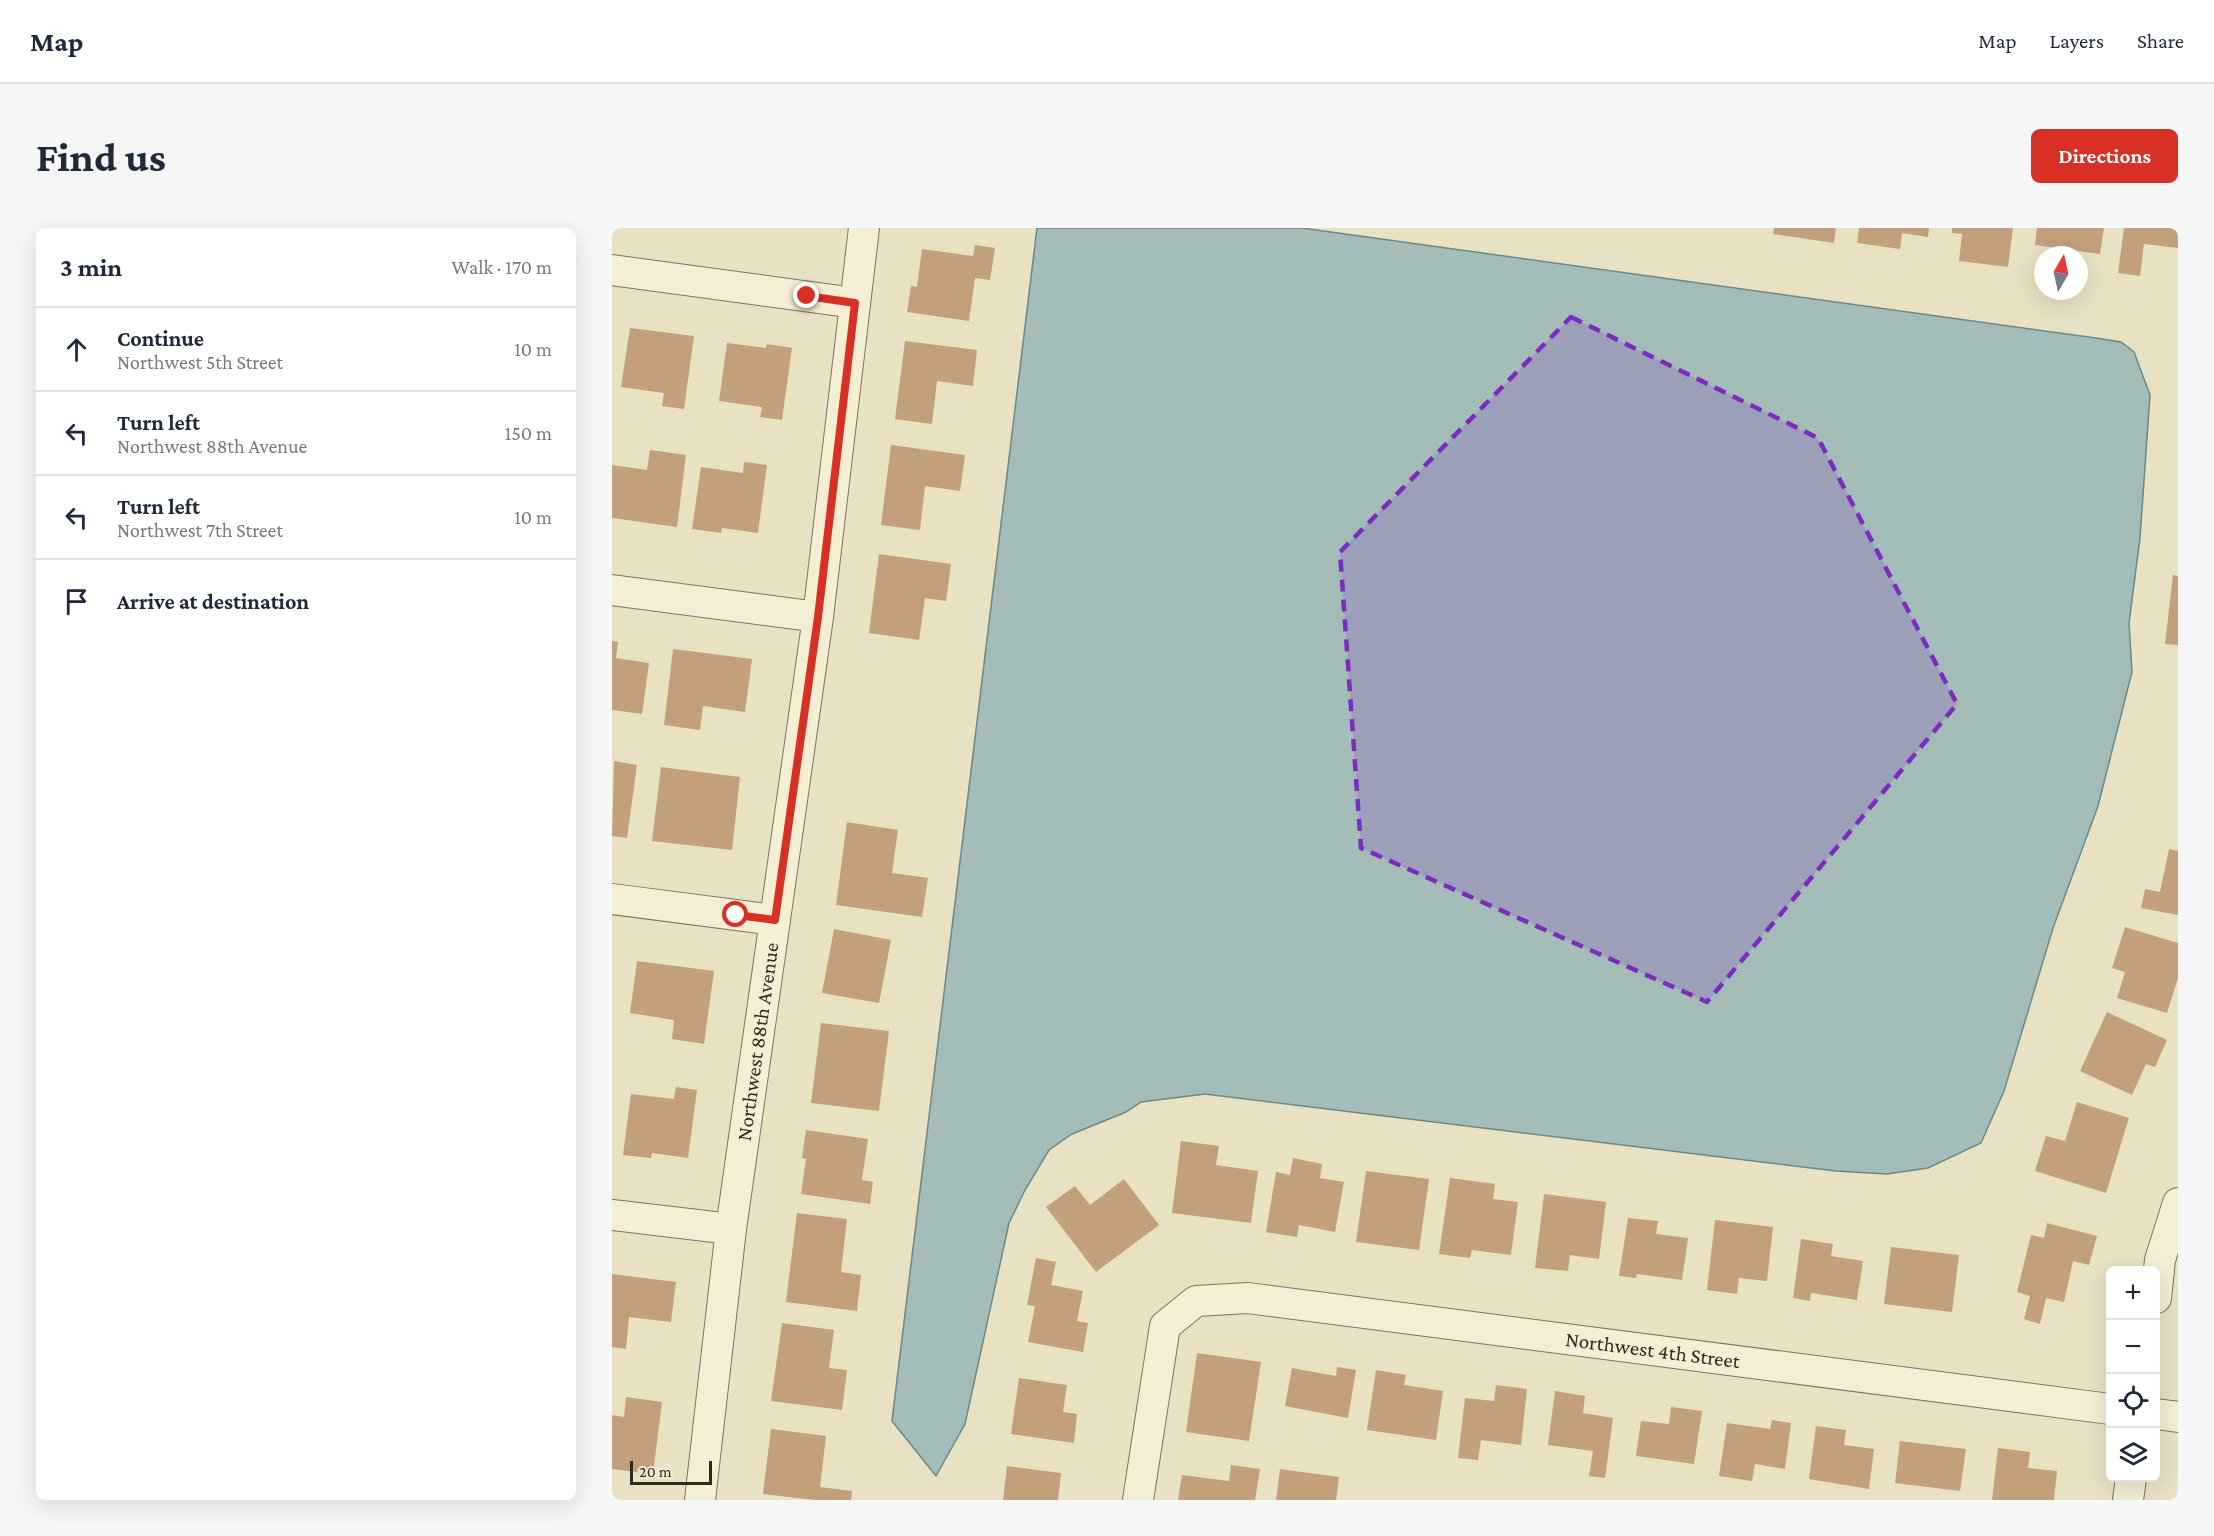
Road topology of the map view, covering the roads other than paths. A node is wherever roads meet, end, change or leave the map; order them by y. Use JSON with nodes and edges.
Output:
{"nodes":[{"id":1,"x":864,"y":228,"type":"edge"},
{"id":2,"x":612,"y":270,"type":"edge"},
{"id":3,"x":855,"y":303,"type":"junction"},
{"id":4,"x":612,"y":590,"type":"edge"},
{"id":5,"x":818,"y":617,"type":"junction"},
{"id":6,"x":612,"y":899,"type":"edge"},
{"id":7,"x":775,"y":920,"type":"junction"},
{"id":8,"x":2178,"y":1203,"type":"edge"},
{"id":9,"x":612,"y":1215,"type":"edge"},
{"id":10,"x":731,"y":1229,"type":"junction"},
{"id":11,"x":2159,"y":1266,"type":"edge"},
{"id":12,"x":2106,"y":1408,"type":"edge"},
{"id":13,"x":2160,"y":1415,"type":"edge"},
{"id":14,"x":2178,"y":1417,"type":"edge"},
{"id":15,"x":2130,"y":1482,"type":"edge"},
{"id":16,"x":700,"y":1500,"type":"edge"},
{"id":17,"x":1138,"y":1500,"type":"edge"},
{"id":18,"x":2128,"y":1500,"type":"edge"}],
"edges":[{"from":1,"to":3,"type":"street","name":"Northwest 88th Avenue"},
{"from":2,"to":3,"type":"street"},
{"from":3,"to":5,"type":"street","name":"Northwest 88th Avenue"},
{"from":4,"to":5,"type":"street"},
{"from":5,"to":7,"type":"street","name":"Northwest 88th Avenue"},
{"from":6,"to":7,"type":"street"},
{"from":7,"to":10,"type":"street","name":"Northwest 88th Avenue"},
{"from":8,"to":11,"type":"street"},
{"from":9,"to":10,"type":"street"},
{"from":10,"to":16,"type":"street","name":"Northwest 88th Avenue"},
{"from":12,"to":17,"type":"street","name":"Northwest 4th Street"},
{"from":13,"to":14,"type":"street"},
{"from":15,"to":18,"type":"street"}]}
